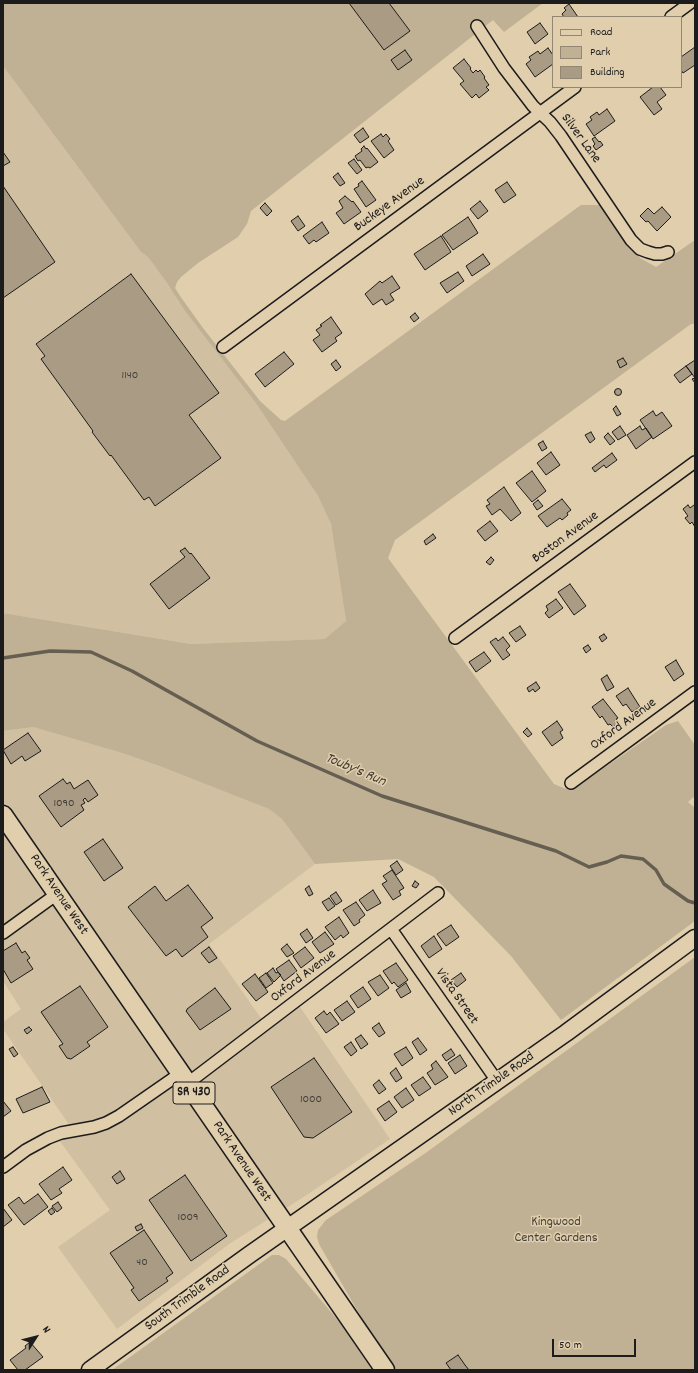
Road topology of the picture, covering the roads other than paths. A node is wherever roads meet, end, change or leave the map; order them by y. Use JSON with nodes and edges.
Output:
{"nodes":[{"id":1,"x":690,"y":3,"type":"edge"},
{"id":2,"x":671,"y":16,"type":"edge"},
{"id":3,"x":477,"y":26,"type":"dead end"},
{"id":4,"x":574,"y":88,"type":"edge"},
{"id":5,"x":540,"y":113,"type":"junction"},
{"id":6,"x":668,"y":252,"type":"dead end"},
{"id":7,"x":223,"y":346,"type":"dead end"},
{"id":8,"x":695,"y":462,"type":"edge"},
{"id":9,"x":455,"y":638,"type":"dead end"},
{"id":10,"x":695,"y":692,"type":"edge"},
{"id":11,"x":571,"y":783,"type":"dead end"},
{"id":12,"x":3,"y":815,"type":"edge"},
{"id":13,"x":438,"y":893,"type":"dead end"},
{"id":14,"x":57,"y":894,"type":"junction"},
{"id":15,"x":391,"y":930,"type":"junction"},
{"id":16,"x":3,"y":933,"type":"edge"},
{"id":17,"x":695,"y":938,"type":"edge"},
{"id":18,"x":184,"y":1078,"type":"junction"},
{"id":19,"x":497,"y":1081,"type":"junction"},
{"id":20,"x":3,"y":1167,"type":"edge"},
{"id":21,"x":287,"y":1229,"type":"junction"},
{"id":22,"x":90,"y":1370,"type":"edge"},
{"id":23,"x":385,"y":1370,"type":"edge"}],
"edges":[{"from":1,"to":2,"type":"street"},
{"from":3,"to":5,"type":"street","name":"Silver Lane"},
{"from":4,"to":5,"type":"street","name":"Buckeye Avenue"},
{"from":5,"to":6,"type":"street","name":"Silver Lane"},
{"from":5,"to":7,"type":"street","name":"Buckeye Avenue"},
{"from":8,"to":9,"type":"street","name":"Boston Avenue"},
{"from":10,"to":11,"type":"street","name":"Oxford Avenue"},
{"from":12,"to":14,"type":"main road","name":"Park Avenue West","number":"SR 430"},
{"from":13,"to":15,"type":"street","name":"Oxford Avenue"},
{"from":14,"to":16,"type":"street"},
{"from":14,"to":18,"type":"main road","name":"Park Avenue West","number":"SR 430"},
{"from":15,"to":18,"type":"street","name":"Oxford Avenue"},
{"from":15,"to":19,"type":"street","name":"Vista Street"},
{"from":17,"to":19,"type":"main road","name":"North Trimble Road"},
{"from":18,"to":20,"type":"street","name":"Oxford Avenue"},
{"from":18,"to":21,"type":"main road","name":"Park Avenue West","number":"SR 430"},
{"from":19,"to":21,"type":"main road","name":"North Trimble Road"},
{"from":21,"to":22,"type":"main road","name":"South Trimble Road"},
{"from":21,"to":23,"type":"main road","name":"Park Avenue West","number":"SR 430"}]}
